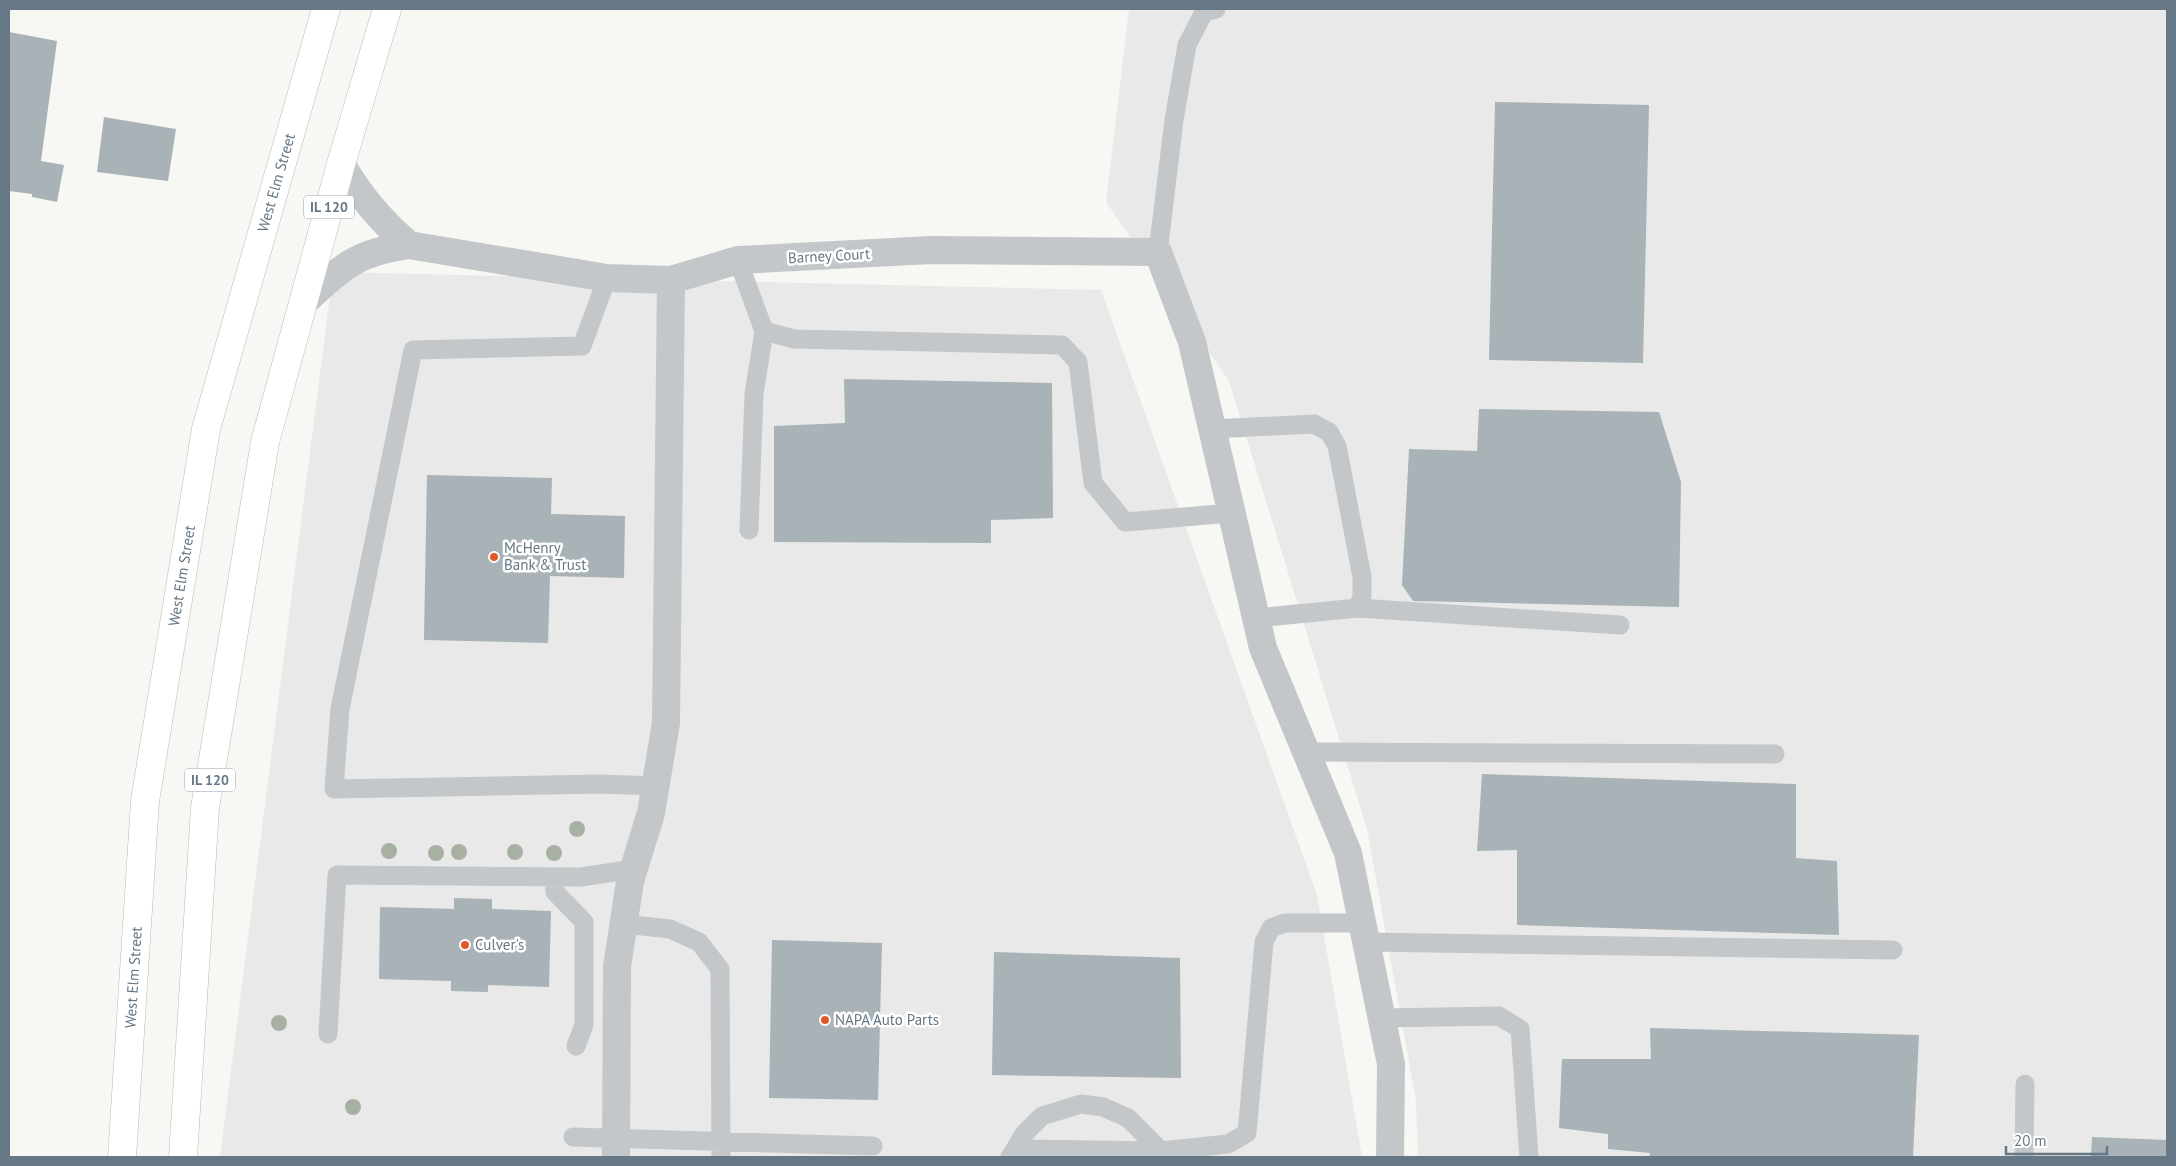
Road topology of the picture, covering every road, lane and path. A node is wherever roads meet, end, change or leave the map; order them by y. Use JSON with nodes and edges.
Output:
{"nodes":[{"id":1,"x":326,"y":9,"type":"edge"},
{"id":2,"x":387,"y":9,"type":"edge"},
{"id":3,"x":1216,"y":9,"type":"edge"},
{"id":4,"x":341,"y":164,"type":"junction"},
{"id":5,"x":409,"y":245,"type":"junction"},
{"id":6,"x":1158,"y":252,"type":"junction"},
{"id":7,"x":738,"y":260,"type":"junction"},
{"id":8,"x":608,"y":278,"type":"junction"},
{"id":9,"x":671,"y":280,"type":"junction"},
{"id":10,"x":303,"y":303,"type":"junction"},
{"id":11,"x":764,"y":331,"type":"junction"},
{"id":12,"x":1212,"y":429,"type":"junction"},
{"id":13,"x":1231,"y":513,"type":"junction"},
{"id":14,"x":749,"y":530,"type":"dead end"},
{"id":15,"x":1358,"y":608,"type":"junction"},
{"id":16,"x":1256,"y":618,"type":"junction"},
{"id":17,"x":1620,"y":625,"type":"dead end"},
{"id":18,"x":1306,"y":752,"type":"junction"},
{"id":19,"x":1775,"y":754,"type":"dead end"},
{"id":20,"x":656,"y":786,"type":"junction"},
{"id":21,"x":634,"y":869,"type":"junction"},
{"id":22,"x":555,"y":877,"type":"junction"},
{"id":23,"x":624,"y":924,"type":"junction"},
{"id":24,"x":1365,"y":933,"type":"junction"},
{"id":25,"x":1893,"y":950,"type":"dead end"},
{"id":26,"x":1382,"y":1018,"type":"junction"},
{"id":27,"x":328,"y":1034,"type":"dead end"},
{"id":28,"x":576,"y":1046,"type":"dead end"},
{"id":29,"x":2025,"y":1084,"type":"dead end"},
{"id":30,"x":573,"y":1137,"type":"dead end"},
{"id":31,"x":873,"y":1146,"type":"dead end"},
{"id":32,"x":616,"y":1148,"type":"edge"},
{"id":33,"x":721,"y":1150,"type":"edge"},
{"id":34,"x":1162,"y":1151,"type":"junction"},
{"id":35,"x":1011,"y":1156,"type":"edge"},
{"id":36,"x":122,"y":1157,"type":"edge"},
{"id":37,"x":183,"y":1157,"type":"edge"},
{"id":38,"x":1390,"y":1157,"type":"edge"},
{"id":39,"x":1529,"y":1157,"type":"edge"},
{"id":40,"x":2024,"y":1157,"type":"edge"}],
"edges":[{"from":1,"to":36,"type":"main road","name":"West Elm Street"},
{"from":2,"to":4,"type":"main road","number":"IL 120"},
{"from":3,"to":6,"type":"lane"},
{"from":4,"to":5,"type":"street"},
{"from":4,"to":10,"type":"main road","number":"IL 120"},
{"from":5,"to":8,"type":"street","name":"Barney Court"},
{"from":5,"to":10,"type":"street","name":"Barney Court"},
{"from":6,"to":7,"type":"street","name":"Barney Court"},
{"from":6,"to":12,"type":"street"},
{"from":7,"to":9,"type":"street","name":"Barney Court"},
{"from":7,"to":11,"type":"lane"},
{"from":8,"to":9,"type":"street","name":"Barney Court"},
{"from":8,"to":20,"type":"lane"},
{"from":9,"to":20,"type":"street"},
{"from":10,"to":37,"type":"main road","number":"IL 120"},
{"from":11,"to":13,"type":"lane"},
{"from":11,"to":14,"type":"lane"},
{"from":12,"to":13,"type":"street"},
{"from":12,"to":15,"type":"lane"},
{"from":13,"to":16,"type":"street"},
{"from":15,"to":16,"type":"lane"},
{"from":15,"to":17,"type":"lane"},
{"from":16,"to":18,"type":"street"},
{"from":18,"to":19,"type":"lane"},
{"from":18,"to":24,"type":"street"},
{"from":20,"to":21,"type":"street"},
{"from":21,"to":22,"type":"lane"},
{"from":21,"to":23,"type":"street"},
{"from":22,"to":27,"type":"lane"},
{"from":22,"to":28,"type":"lane"},
{"from":23,"to":32,"type":"street"},
{"from":23,"to":33,"type":"lane"},
{"from":24,"to":25,"type":"lane"},
{"from":24,"to":26,"type":"street"},
{"from":24,"to":34,"type":"lane"},
{"from":26,"to":38,"type":"street"},
{"from":26,"to":39,"type":"lane"},
{"from":29,"to":40,"type":"lane"},
{"from":30,"to":32,"type":"lane"},
{"from":31,"to":33,"type":"lane"},
{"from":32,"to":33,"type":"lane"},
{"from":34,"to":35,"type":"lane"},
{"from":34,"to":35,"type":"lane"}]}
